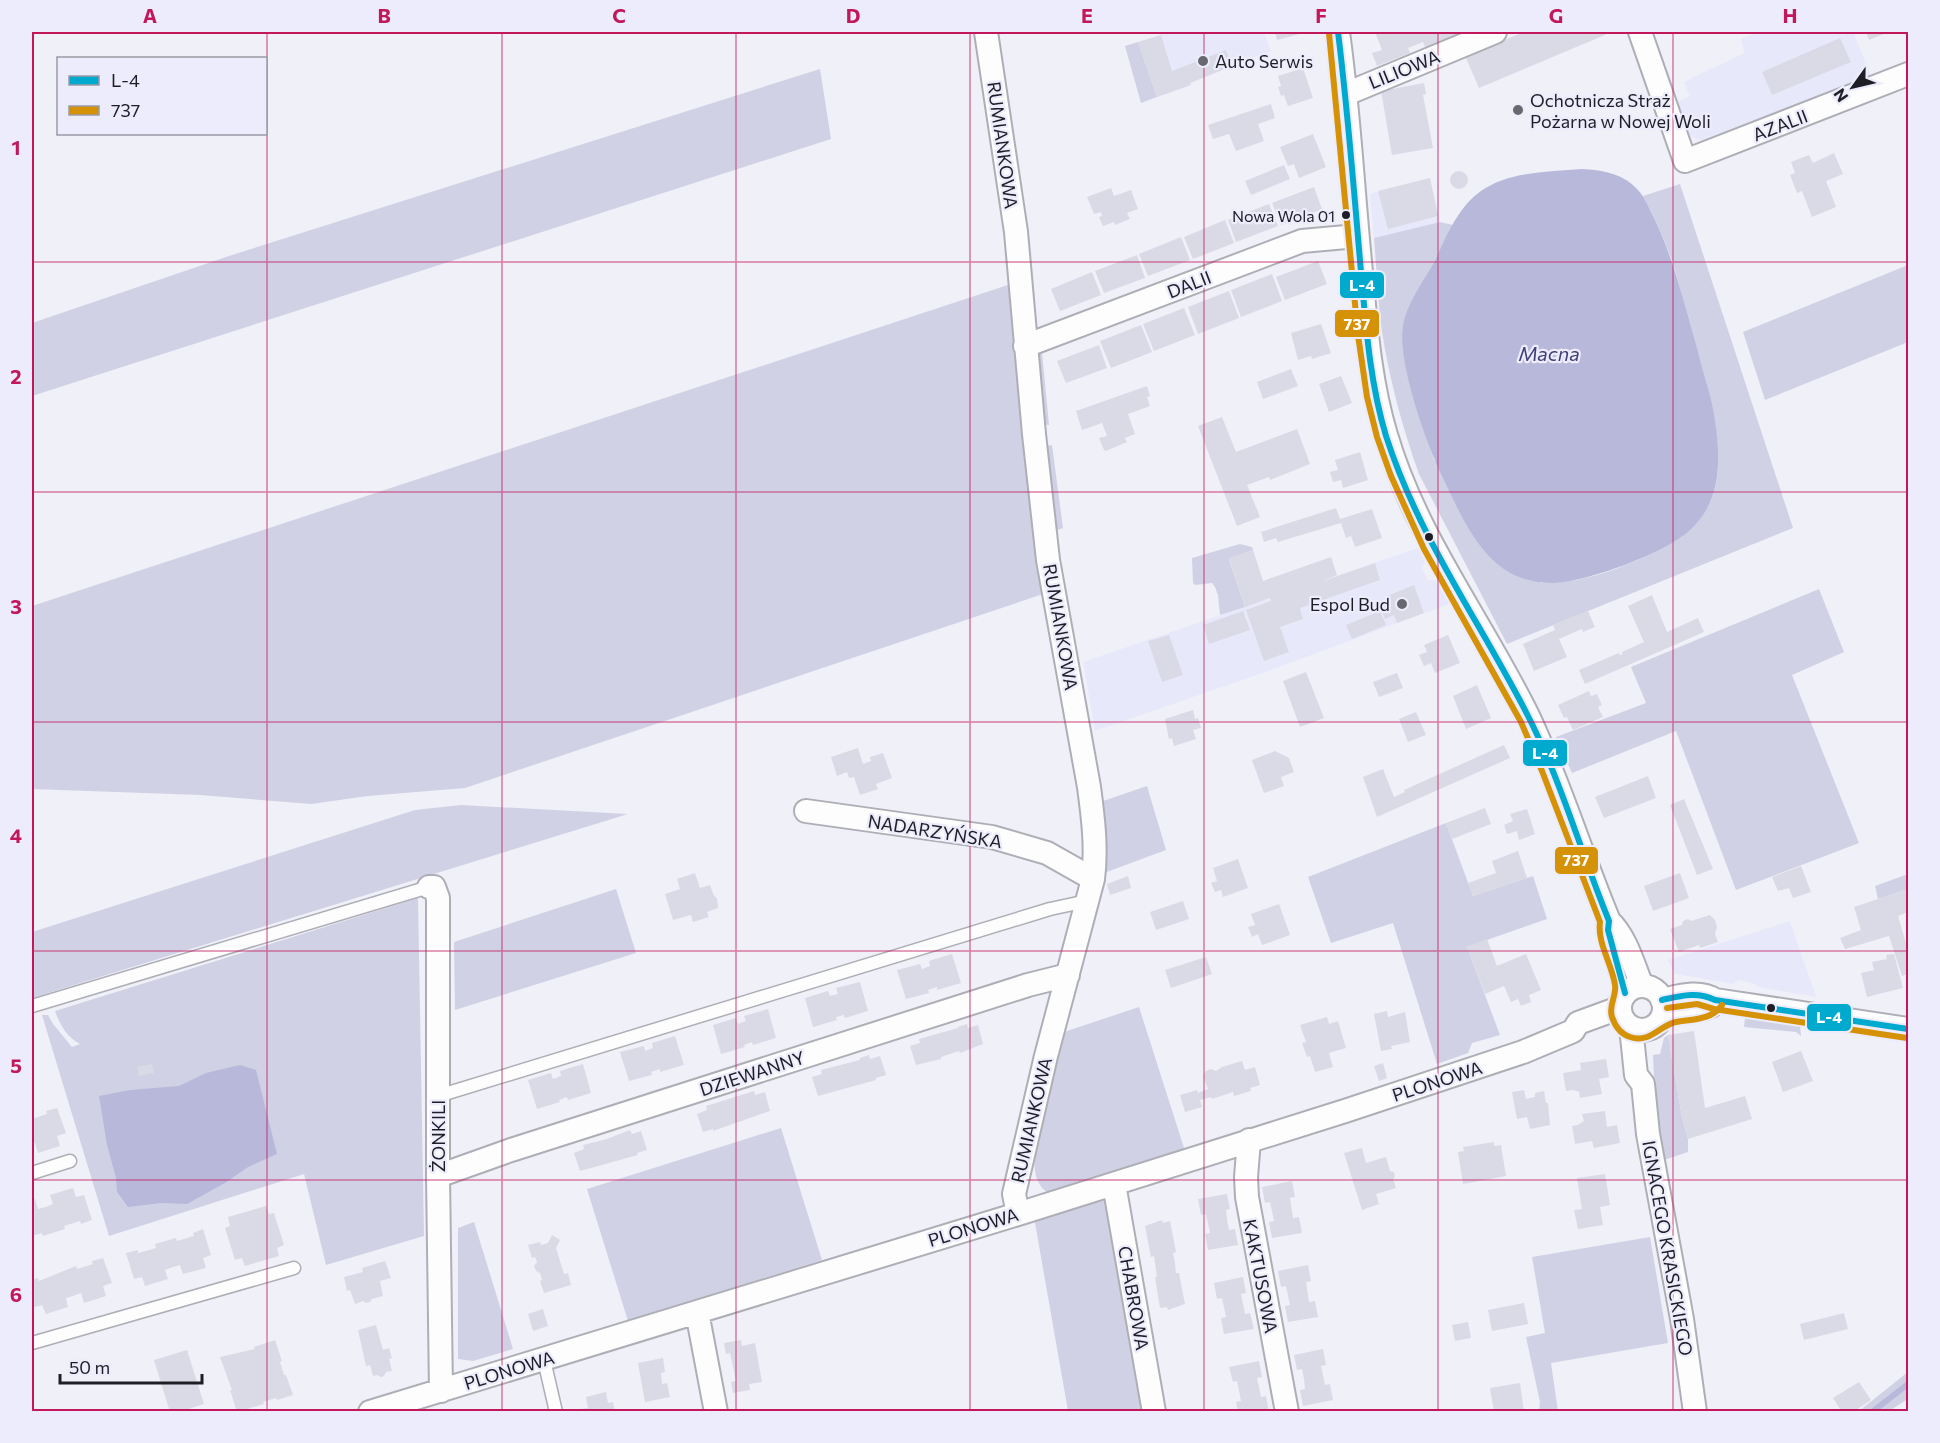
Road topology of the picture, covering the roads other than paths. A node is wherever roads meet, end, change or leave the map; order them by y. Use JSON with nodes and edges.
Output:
{"nodes":[{"id":1,"x":986,"y":32,"type":"edge"},
{"id":2,"x":1338,"y":32,"type":"edge"},
{"id":3,"x":1495,"y":32,"type":"edge"},
{"id":4,"x":1640,"y":32,"type":"edge"},
{"id":5,"x":1908,"y":74,"type":"edge"},
{"id":6,"x":1346,"y":94,"type":"junction"},
{"id":7,"x":1357,"y":236,"type":"junction"},
{"id":8,"x":1025,"y":345,"type":"junction"},
{"id":9,"x":806,"y":812,"type":"dead end"},
{"id":10,"x":1093,"y":879,"type":"junction"},
{"id":11,"x":429,"y":887,"type":"joint"},
{"id":12,"x":1087,"y":901,"type":"junction"},
{"id":13,"x":1068,"y":975,"type":"junction"},
{"id":14,"x":32,"y":1006,"type":"edge"},
{"id":15,"x":1639,"y":1010,"type":"junction"},
{"id":16,"x":1908,"y":1029,"type":"edge"},
{"id":17,"x":438,"y":1096,"type":"junction"},
{"id":18,"x":1249,"y":1140,"type":"junction"},
{"id":19,"x":70,"y":1161,"type":"dead end"},
{"id":20,"x":32,"y":1173,"type":"edge"},
{"id":21,"x":438,"y":1176,"type":"junction"},
{"id":22,"x":1114,"y":1184,"type":"junction"},
{"id":23,"x":1018,"y":1214,"type":"junction"},
{"id":24,"x":294,"y":1268,"type":"dead end"},
{"id":25,"x":697,"y":1312,"type":"junction"},
{"id":26,"x":32,"y":1343,"type":"edge"},
{"id":27,"x":544,"y":1360,"type":"junction"},
{"id":28,"x":441,"y":1390,"type":"junction"},
{"id":29,"x":370,"y":1412,"type":"edge"},
{"id":30,"x":556,"y":1412,"type":"edge"},
{"id":31,"x":716,"y":1412,"type":"edge"},
{"id":32,"x":1154,"y":1412,"type":"edge"},
{"id":33,"x":1287,"y":1412,"type":"edge"},
{"id":34,"x":1695,"y":1412,"type":"edge"}],
"edges":[{"from":1,"to":8,"type":"street","name":"RUMIANKOWA"},
{"from":2,"to":6,"type":"street","name":"IGNACEGO KRASICKIEGO"},
{"from":3,"to":6,"type":"street","name":"LILIOWA"},
{"from":4,"to":5,"type":"street","name":"AZALII"},
{"from":6,"to":7,"type":"street","name":"IGNACEGO KRASICKIEGO"},
{"from":7,"to":8,"type":"street","name":"DALII"},
{"from":7,"to":15,"type":"street","name":"IGNACEGO KRASICKIEGO"},
{"from":8,"to":10,"type":"street","name":"RUMIANKOWA"},
{"from":9,"to":10,"type":"street","name":"NADARZYŃSKA"},
{"from":10,"to":12,"type":"street","name":"RUMIANKOWA"},
{"from":11,"to":14,"type":"lane"},
{"from":11,"to":17,"type":"street","name":"ŻONKILI"},
{"from":12,"to":13,"type":"street","name":"RUMIANKOWA"},
{"from":12,"to":17,"type":"lane"},
{"from":13,"to":21,"type":"street","name":"DZIEWANNY"},
{"from":13,"to":23,"type":"street","name":"RUMIANKOWA"},
{"from":15,"to":16,"type":"street","name":"PLONOWA"},
{"from":15,"to":18,"type":"street","name":"PLONOWA"},
{"from":15,"to":34,"type":"street","name":"IGNACEGO KRASICKIEGO"},
{"from":17,"to":21,"type":"street","name":"ŻONKILI"},
{"from":18,"to":22,"type":"street","name":"PLONOWA"},
{"from":18,"to":33,"type":"street","name":"KAKTUSOWA"},
{"from":19,"to":20,"type":"lane"},
{"from":21,"to":28,"type":"street","name":"ŻONKILI"},
{"from":22,"to":23,"type":"street","name":"PLONOWA"},
{"from":22,"to":32,"type":"street","name":"CHABROWA"},
{"from":23,"to":25,"type":"street","name":"PLONOWA"},
{"from":24,"to":26,"type":"lane"},
{"from":25,"to":27,"type":"street","name":"PLONOWA"},
{"from":25,"to":31,"type":"street"},
{"from":27,"to":28,"type":"street","name":"PLONOWA"},
{"from":27,"to":30,"type":"lane"},
{"from":28,"to":29,"type":"street","name":"PLONOWA"}]}
